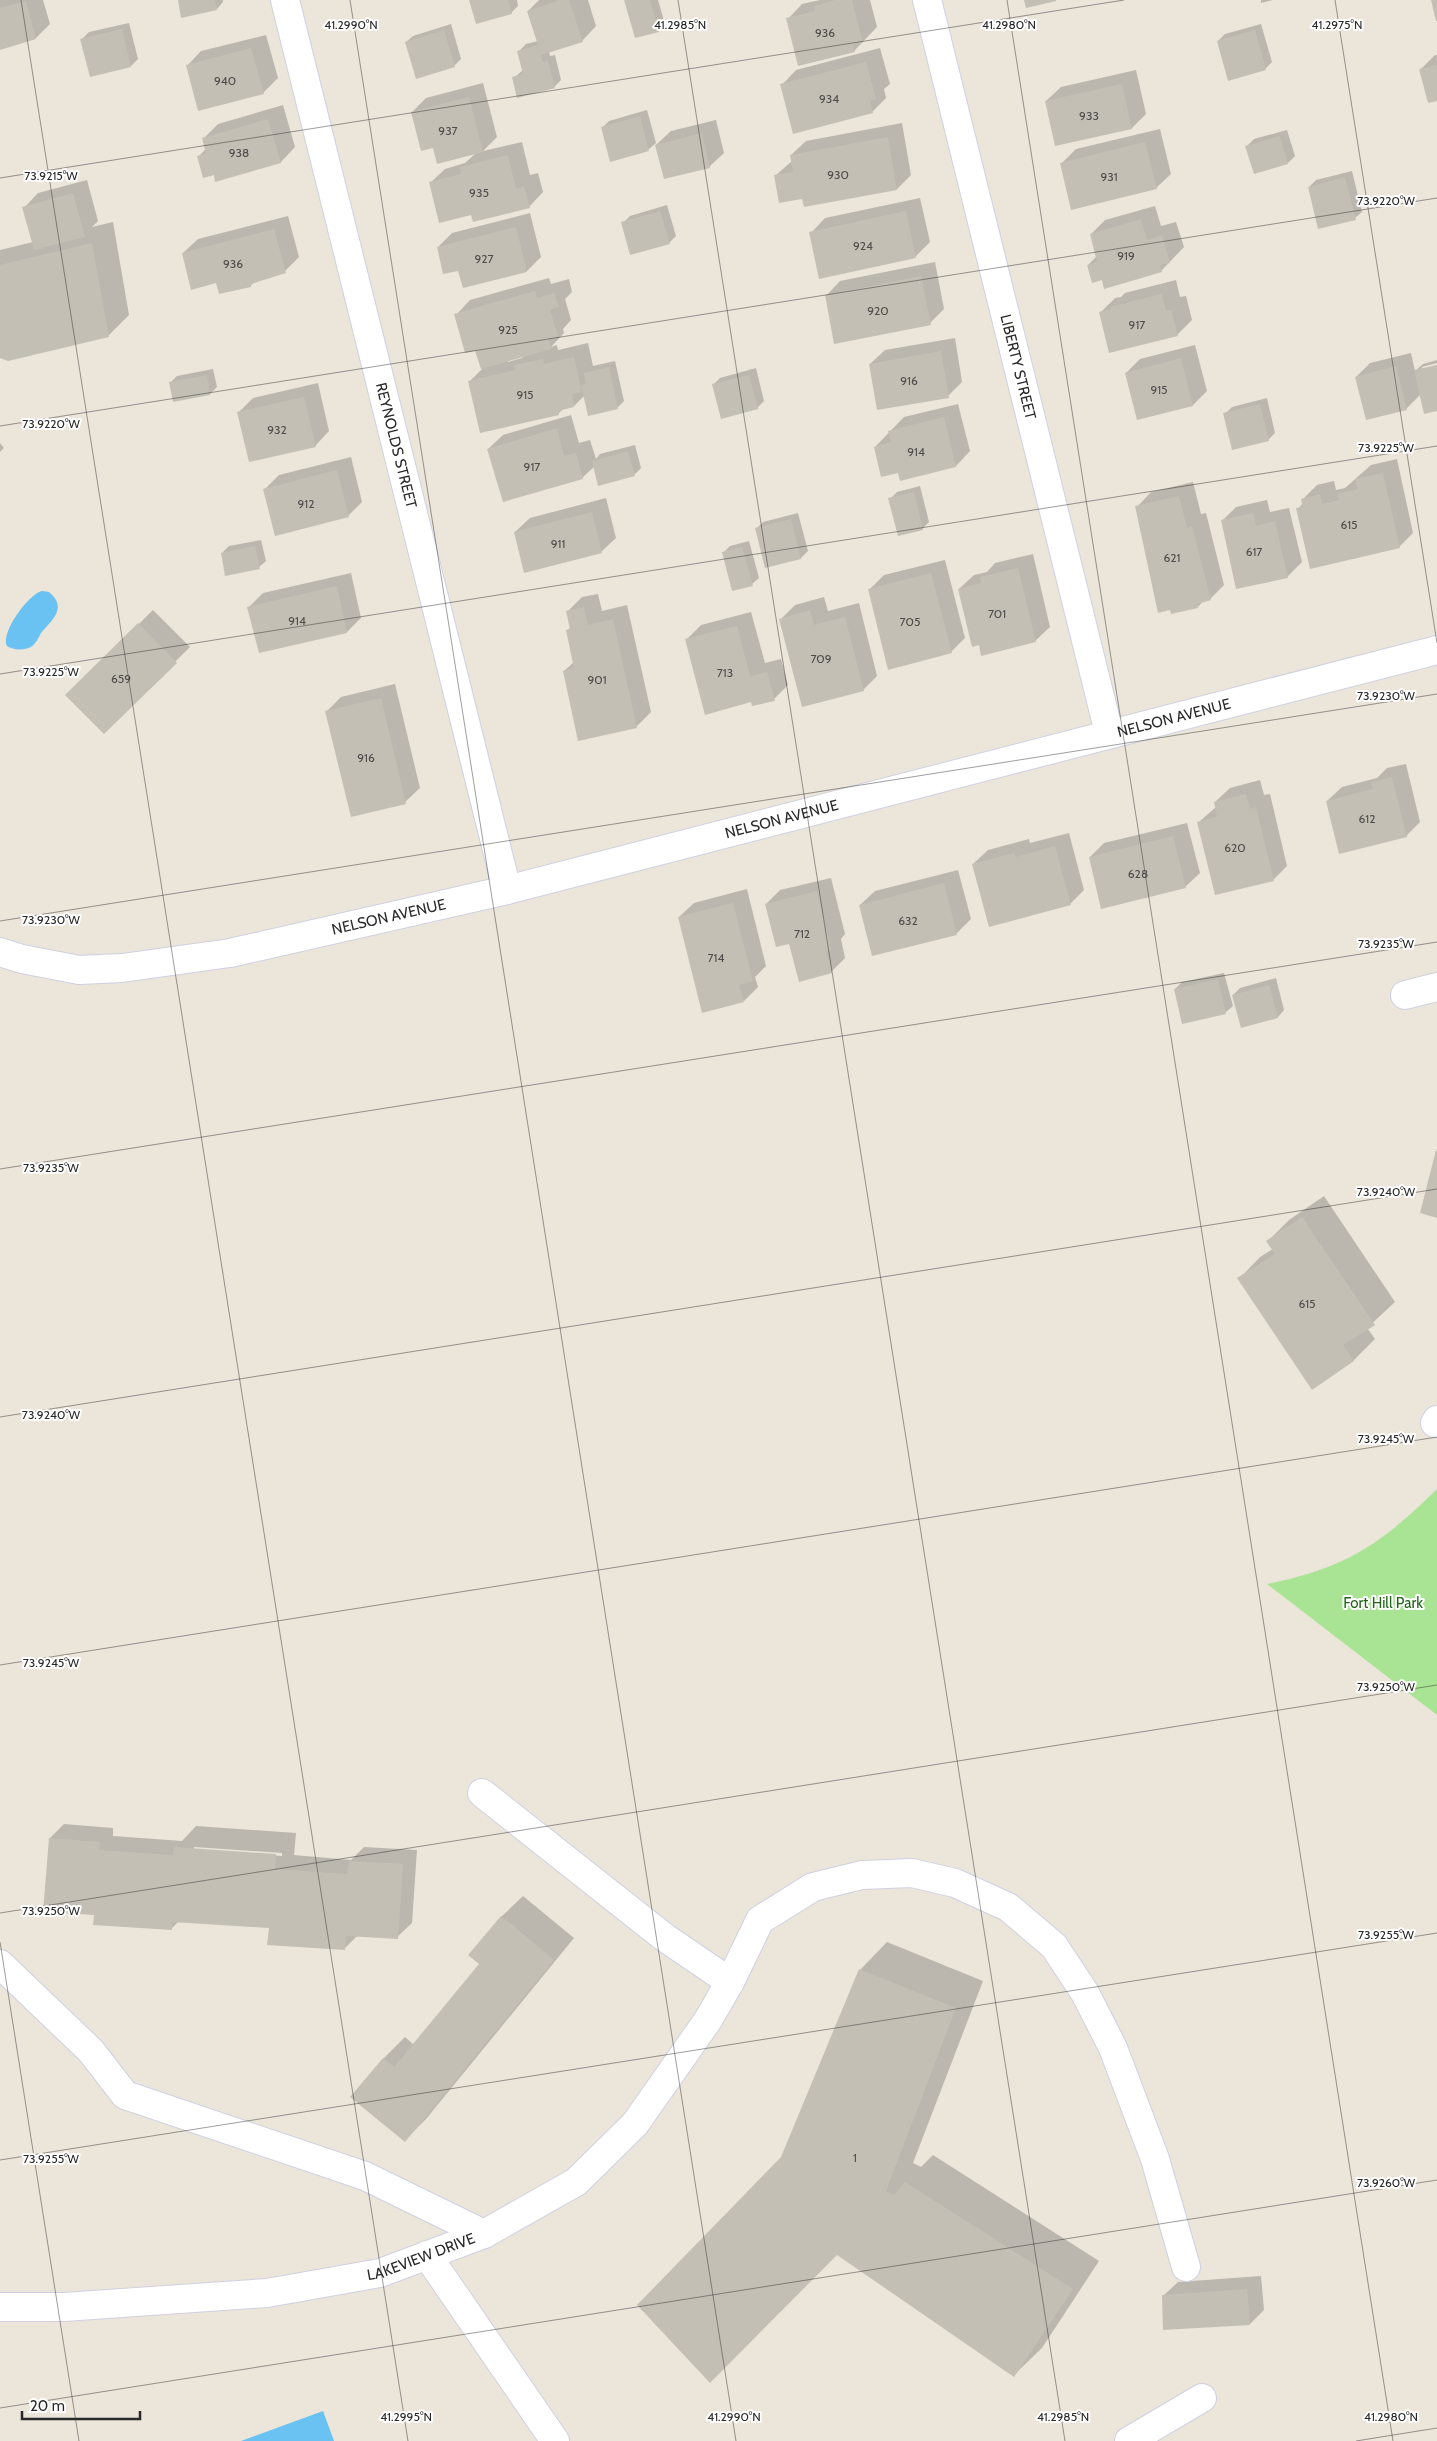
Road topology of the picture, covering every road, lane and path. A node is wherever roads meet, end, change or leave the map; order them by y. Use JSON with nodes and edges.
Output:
{"nodes":[{"id":1,"x":285,"y":0,"type":"edge"},
{"id":2,"x":927,"y":0,"type":"edge"},
{"id":3,"x":1437,"y":650,"type":"edge"},
{"id":4,"x":1109,"y":733,"type":"junction"},
{"id":5,"x":507,"y":890,"type":"junction"},
{"id":6,"x":0,"y":952,"type":"edge"},
{"id":7,"x":1437,"y":987,"type":"edge"},
{"id":8,"x":1405,"y":995,"type":"dead end"},
{"id":9,"x":482,"y":1792,"type":"dead end"},
{"id":10,"x":0,"y":1964,"type":"edge"},
{"id":11,"x":730,"y":1982,"type":"junction"},
{"id":12,"x":484,"y":2234,"type":"junction"},
{"id":13,"x":427,"y":2255,"type":"junction"},
{"id":14,"x":1186,"y":2267,"type":"dead end"},
{"id":15,"x":0,"y":2307,"type":"edge"},
{"id":16,"x":1202,"y":2398,"type":"dead end"},
{"id":17,"x":555,"y":2441,"type":"edge"},
{"id":18,"x":1129,"y":2441,"type":"edge"}],
"edges":[{"from":1,"to":5,"type":"street","name":"REYNOLDS STREET"},
{"from":2,"to":4,"type":"street","name":"LIBERTY STREET"},
{"from":3,"to":4,"type":"street","name":"NELSON AVENUE"},
{"from":4,"to":5,"type":"street","name":"NELSON AVENUE"},
{"from":5,"to":6,"type":"street","name":"NELSON AVENUE"},
{"from":7,"to":8,"type":"street"},
{"from":9,"to":11,"type":"street"},
{"from":10,"to":12,"type":"street"},
{"from":11,"to":12,"type":"street","name":"LAKEVIEW DRIVE"},
{"from":11,"to":14,"type":"street","name":"LAKEVIEW DRIVE"},
{"from":12,"to":13,"type":"street","name":"LAKEVIEW DRIVE"},
{"from":13,"to":15,"type":"street","name":"LAKEVIEW DRIVE"},
{"from":13,"to":17,"type":"street"},
{"from":16,"to":18,"type":"street"}]}
